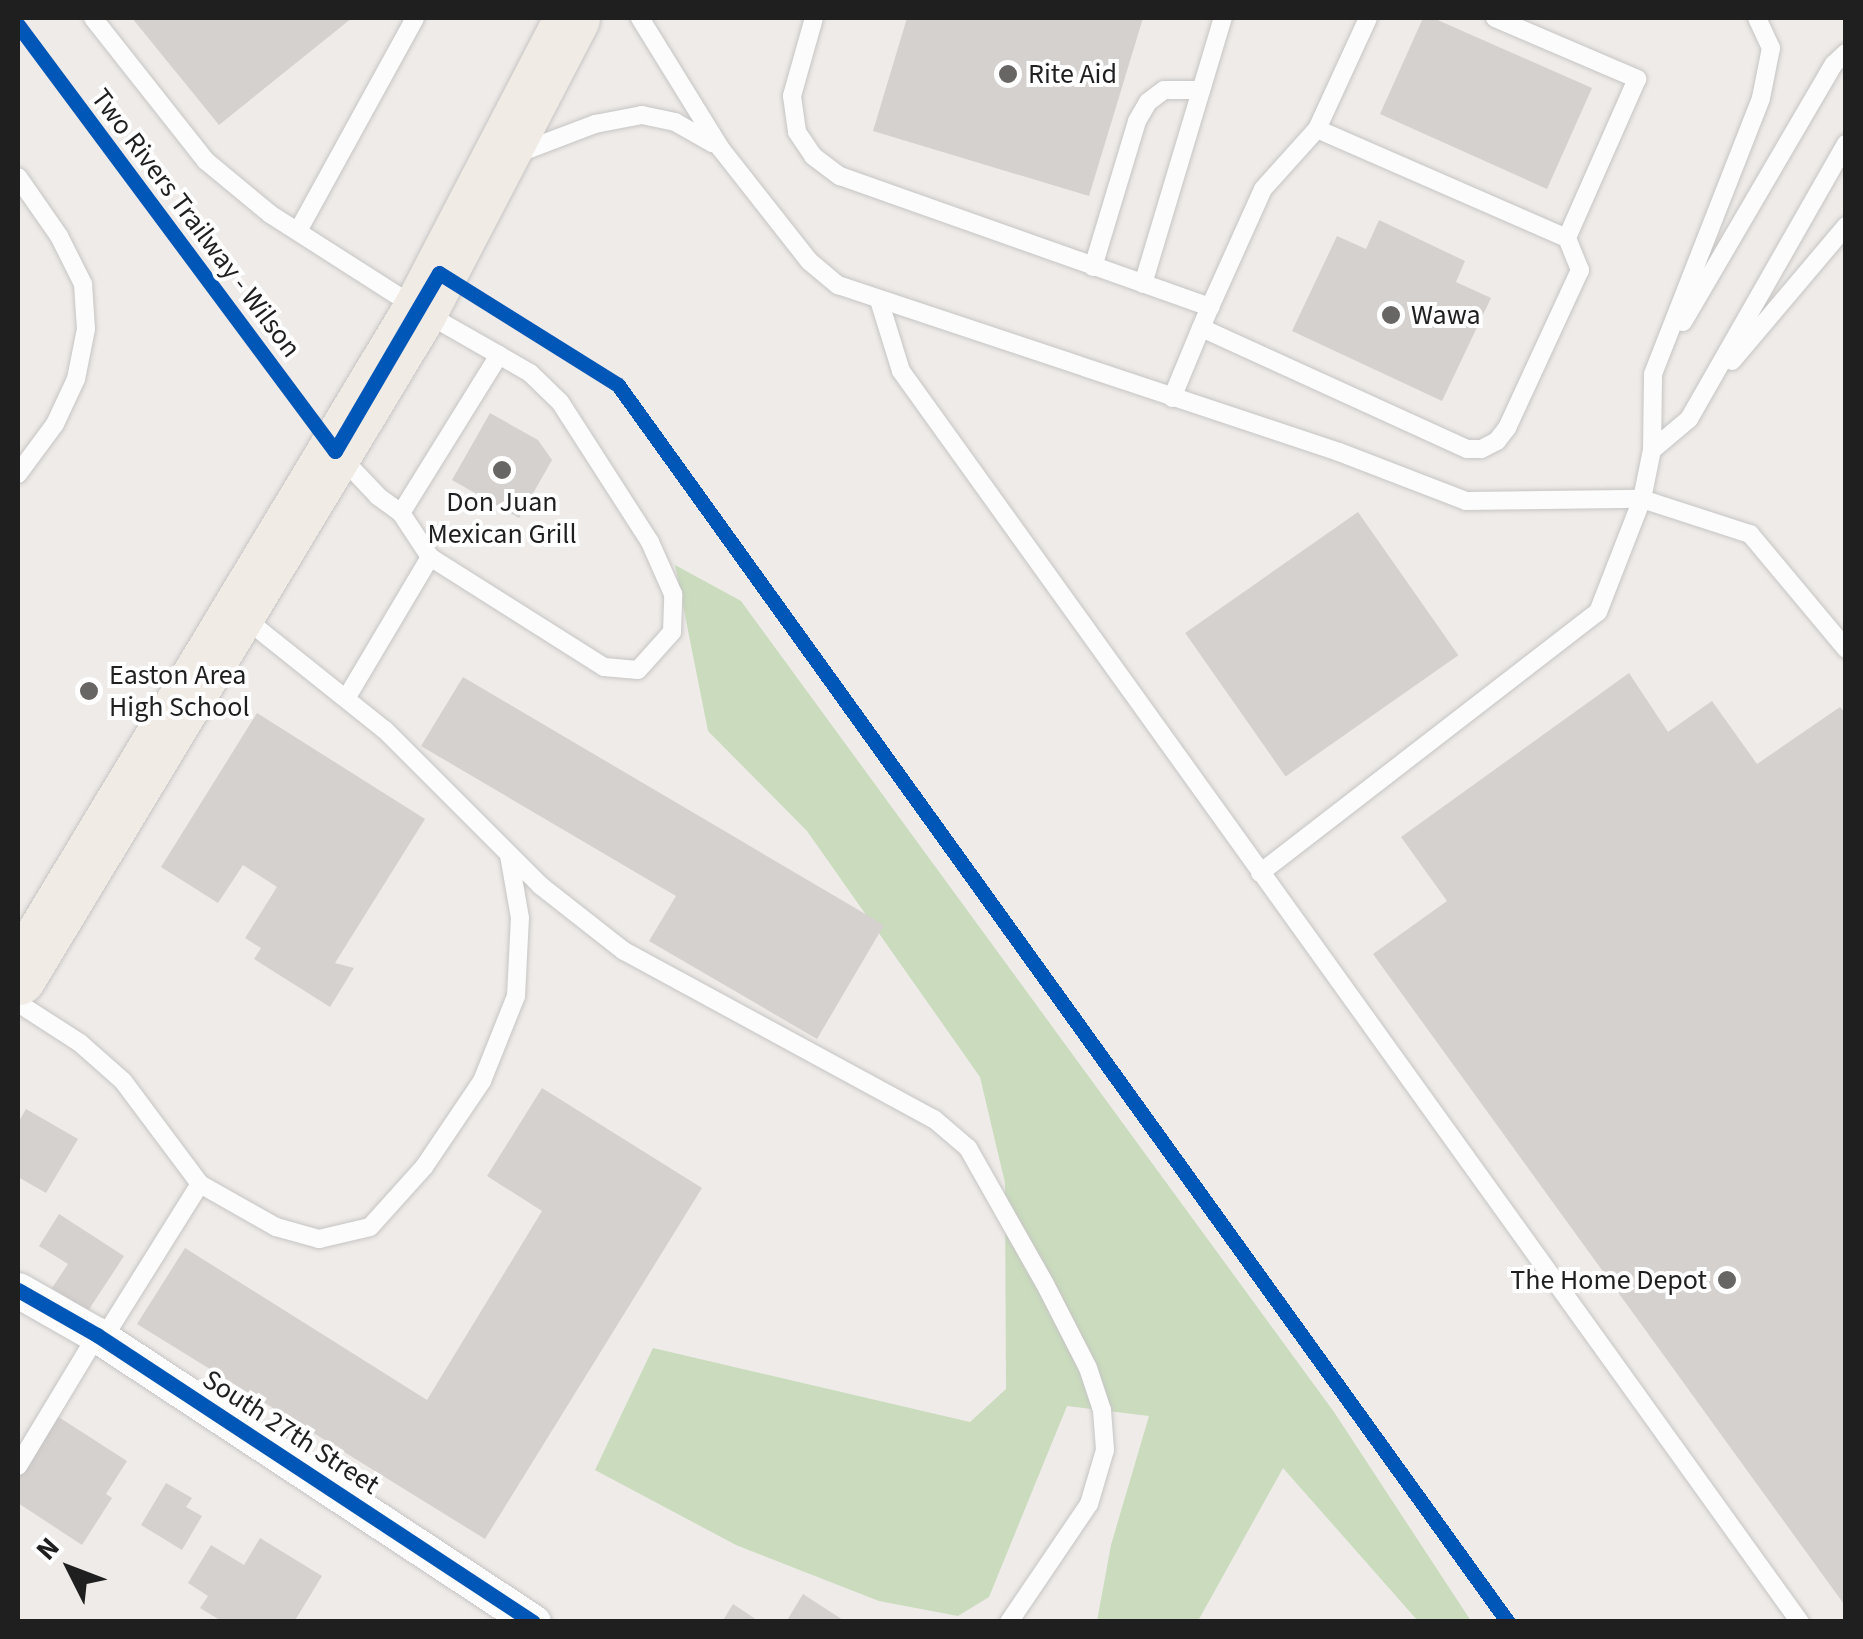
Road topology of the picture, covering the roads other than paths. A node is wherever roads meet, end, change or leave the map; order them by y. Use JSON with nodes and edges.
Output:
{"nodes":[{"id":1,"x":94,"y":18,"type":"edge"},
{"id":2,"x":415,"y":18,"type":"edge"},
{"id":3,"x":572,"y":18,"type":"edge"},
{"id":4,"x":640,"y":18,"type":"edge"},
{"id":5,"x":814,"y":18,"type":"edge"},
{"id":6,"x":1223,"y":18,"type":"edge"},
{"id":7,"x":1368,"y":18,"type":"edge"},
{"id":8,"x":1495,"y":18,"type":"edge"},
{"id":9,"x":1758,"y":18,"type":"edge"},
{"id":10,"x":1846,"y":53,"type":"edge"},
{"id":11,"x":1202,"y":90,"type":"junction"},
{"id":12,"x":1317,"y":129,"type":"junction"},
{"id":13,"x":1846,"y":144,"type":"edge"},
{"id":14,"x":720,"y":149,"type":"junction"},
{"id":15,"x":500,"y":160,"type":"junction"},
{"id":16,"x":18,"y":177,"type":"edge"},
{"id":17,"x":1846,"y":226,"type":"edge"},
{"id":18,"x":298,"y":231,"type":"junction"},
{"id":19,"x":1568,"y":238,"type":"junction"},
{"id":20,"x":1093,"y":266,"type":"junction"},
{"id":21,"x":1143,"y":284,"type":"junction"},
{"id":22,"x":879,"y":300,"type":"junction"},
{"id":23,"x":1210,"y":307,"type":"junction"},
{"id":24,"x":420,"y":310,"type":"junction"},
{"id":25,"x":1201,"y":328,"type":"junction"},
{"id":26,"x":498,"y":354,"type":"junction"},
{"id":27,"x":1653,"y":374,"type":"junction"},
{"id":28,"x":1172,"y":398,"type":"junction"},
{"id":29,"x":1700,"y":400,"type":"junction"},
{"id":30,"x":1652,"y":450,"type":"junction"},
{"id":31,"x":335,"y":451,"type":"junction"},
{"id":32,"x":18,"y":474,"type":"edge"},
{"id":33,"x":1642,"y":499,"type":"junction"},
{"id":34,"x":401,"y":513,"type":"junction"},
{"id":35,"x":430,"y":556,"type":"junction"},
{"id":36,"x":237,"y":612,"type":"junction"},
{"id":37,"x":1846,"y":649,"type":"edge"},
{"id":38,"x":347,"y":697,"type":"junction"},
{"id":39,"x":509,"y":855,"type":"junction"},
{"id":40,"x":1260,"y":873,"type":"junction"},
{"id":41,"x":18,"y":977,"type":"edge"},
{"id":42,"x":18,"y":1003,"type":"edge"},
{"id":43,"x":200,"y":1184,"type":"junction"},
{"id":44,"x":18,"y":1290,"type":"edge"},
{"id":45,"x":100,"y":1337,"type":"junction"},
{"id":46,"x":18,"y":1466,"type":"edge"},
{"id":47,"x":533,"y":1622,"type":"edge"},
{"id":48,"x":1010,"y":1622,"type":"edge"},
{"id":49,"x":1800,"y":1622,"type":"edge"}],
"edges":[{"from":1,"to":18,"type":"lane"},
{"from":2,"to":18,"type":"lane"},
{"from":3,"to":15,"type":"main road"},
{"from":4,"to":14,"type":"lane"},
{"from":5,"to":20,"type":"lane"},
{"from":6,"to":11,"type":"lane"},
{"from":7,"to":12,"type":"lane"},
{"from":8,"to":19,"type":"lane"},
{"from":9,"to":27,"type":"lane"},
{"from":10,"to":27,"type":"lane"},
{"from":11,"to":20,"type":"lane"},
{"from":11,"to":21,"type":"lane"},
{"from":12,"to":19,"type":"lane"},
{"from":12,"to":23,"type":"lane"},
{"from":13,"to":29,"type":"lane"},
{"from":14,"to":15,"type":"lane"},
{"from":14,"to":22,"type":"lane"},
{"from":15,"to":24,"type":"main road"},
{"from":16,"to":32,"type":"lane"},
{"from":17,"to":29,"type":"lane"},
{"from":18,"to":24,"type":"lane"},
{"from":19,"to":25,"type":"lane"},
{"from":20,"to":21,"type":"lane"},
{"from":21,"to":23,"type":"lane"},
{"from":22,"to":28,"type":"lane"},
{"from":22,"to":40,"type":"lane"},
{"from":23,"to":25,"type":"lane"},
{"from":24,"to":26,"type":"lane"},
{"from":24,"to":31,"type":"main road"},
{"from":25,"to":28,"type":"lane"},
{"from":26,"to":34,"type":"lane"},
{"from":26,"to":35,"type":"lane"},
{"from":27,"to":30,"type":"lane"},
{"from":28,"to":33,"type":"lane"},
{"from":29,"to":30,"type":"lane"},
{"from":30,"to":33,"type":"lane"},
{"from":31,"to":34,"type":"lane"},
{"from":31,"to":36,"type":"main road"},
{"from":33,"to":37,"type":"lane"},
{"from":33,"to":40,"type":"lane"},
{"from":34,"to":35,"type":"lane"},
{"from":35,"to":38,"type":"lane"},
{"from":36,"to":38,"type":"lane"},
{"from":36,"to":41,"type":"main road"},
{"from":38,"to":39,"type":"lane"},
{"from":39,"to":43,"type":"lane"},
{"from":39,"to":48,"type":"lane"},
{"from":40,"to":49,"type":"lane"},
{"from":42,"to":43,"type":"lane"},
{"from":43,"to":45,"type":"lane"},
{"from":44,"to":45,"type":"street","name":"South 27th Street"},
{"from":45,"to":46,"type":"lane"},
{"from":45,"to":47,"type":"street","name":"South 27th Street"}]}
